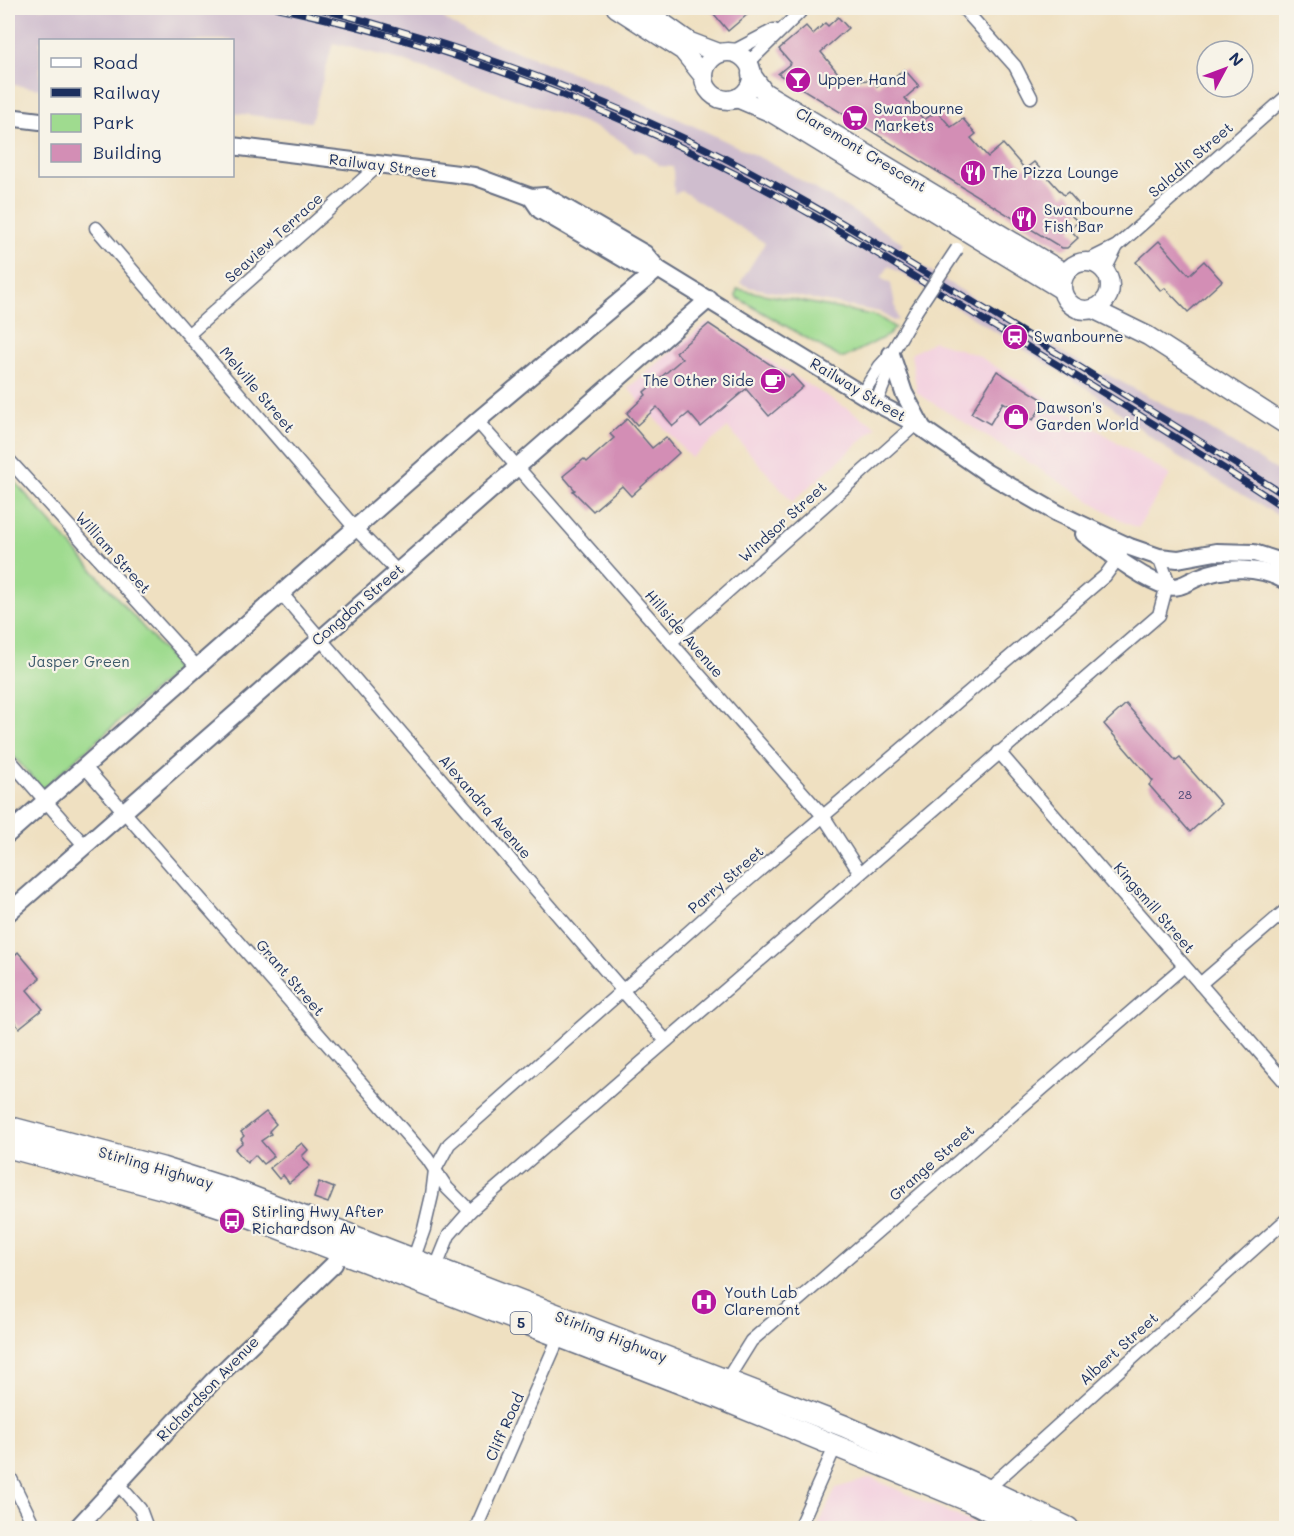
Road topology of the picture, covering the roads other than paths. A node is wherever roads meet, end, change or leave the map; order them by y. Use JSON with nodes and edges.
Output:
{"nodes":[{"id":1,"x":616,"y":8,"type":"edge"},
{"id":2,"x":642,"y":8,"type":"edge"},
{"id":3,"x":804,"y":8,"type":"edge"},
{"id":4,"x":963,"y":8,"type":"edge"},
{"id":5,"x":786,"y":24,"type":"junction"},
{"id":6,"x":726,"y":53,"type":"junction"},
{"id":7,"x":750,"y":68,"type":"junction"},
{"id":8,"x":704,"y":77,"type":"junction"},
{"id":9,"x":1031,"y":97,"type":"dead end"},
{"id":10,"x":1287,"y":97,"type":"edge"},
{"id":11,"x":737,"y":98,"type":"junction"},
{"id":12,"x":8,"y":117,"type":"edge"},
{"id":13,"x":39,"y":121,"type":"edge"},
{"id":14,"x":234,"y":146,"type":"edge"},
{"id":15,"x":379,"y":165,"type":"junction"},
{"id":16,"x":972,"y":227,"type":"junction"},
{"id":17,"x":96,"y":228,"type":"dead end"},
{"id":18,"x":1117,"y":246,"type":"junction"},
{"id":19,"x":1088,"y":261,"type":"junction"},
{"id":20,"x":658,"y":269,"type":"junction"},
{"id":21,"x":1105,"y":270,"type":"junction"},
{"id":22,"x":1064,"y":282,"type":"junction"},
{"id":23,"x":709,"y":298,"type":"junction"},
{"id":24,"x":1100,"y":305,"type":"junction"},
{"id":25,"x":189,"y":334,"type":"junction"},
{"id":26,"x":891,"y":354,"type":"junction"},
{"id":27,"x":862,"y":393,"type":"junction"},
{"id":28,"x":876,"y":403,"type":"junction"},
{"id":29,"x":477,"y":420,"type":"junction"},
{"id":30,"x":1287,"y":425,"type":"edge"},
{"id":31,"x":919,"y":427,"type":"junction"},
{"id":32,"x":8,"y":459,"type":"edge"},
{"id":33,"x":517,"y":466,"type":"junction"},
{"id":34,"x":1057,"y":513,"type":"junction"},
{"id":35,"x":355,"y":528,"type":"junction"},
{"id":36,"x":1130,"y":547,"type":"junction"},
{"id":37,"x":1159,"y":557,"type":"junction"},
{"id":38,"x":1117,"y":558,"type":"junction"},
{"id":39,"x":1287,"y":566,"type":"edge"},
{"id":40,"x":397,"y":571,"type":"junction"},
{"id":41,"x":1287,"y":581,"type":"edge"},
{"id":42,"x":1174,"y":586,"type":"junction"},
{"id":43,"x":281,"y":593,"type":"junction"},
{"id":44,"x":320,"y":638,"type":"junction"},
{"id":45,"x":671,"y":642,"type":"junction"},
{"id":46,"x":197,"y":667,"type":"junction"},
{"id":47,"x":999,"y":752,"type":"junction"},
{"id":48,"x":8,"y":758,"type":"edge"},
{"id":49,"x":84,"y":766,"type":"junction"},
{"id":50,"x":45,"y":801,"type":"junction"},
{"id":51,"x":124,"y":810,"type":"junction"},
{"id":52,"x":824,"y":817,"type":"junction"},
{"id":53,"x":8,"y":834,"type":"edge"},
{"id":54,"x":84,"y":845,"type":"junction"},
{"id":55,"x":860,"y":873,"type":"junction"},
{"id":56,"x":1287,"y":910,"type":"edge"},
{"id":57,"x":8,"y":913,"type":"edge"},
{"id":58,"x":1184,"y":966,"type":"junction"},
{"id":59,"x":1200,"y":984,"type":"junction"},
{"id":60,"x":624,"y":991,"type":"junction"},
{"id":61,"x":666,"y":1041,"type":"junction"},
{"id":62,"x":1287,"y":1083,"type":"edge"},
{"id":63,"x":8,"y":1127,"type":"edge"},
{"id":64,"x":8,"y":1147,"type":"edge"},
{"id":65,"x":435,"y":1170,"type":"junction"},
{"id":66,"x":470,"y":1211,"type":"junction"},
{"id":67,"x":1287,"y":1220,"type":"edge"},
{"id":68,"x":339,"y":1252,"type":"junction"},
{"id":69,"x":409,"y":1269,"type":"junction"},
{"id":70,"x":432,"y":1277,"type":"junction"},
{"id":71,"x":559,"y":1337,"type":"junction"},
{"id":72,"x":722,"y":1390,"type":"junction"},
{"id":73,"x":835,"y":1447,"type":"junction"},
{"id":74,"x":8,"y":1473,"type":"edge"},
{"id":75,"x":118,"y":1484,"type":"junction"},
{"id":76,"x":982,"y":1497,"type":"junction"},
{"id":77,"x":35,"y":1528,"type":"edge"},
{"id":78,"x":77,"y":1528,"type":"edge"},
{"id":79,"x":147,"y":1528,"type":"edge"},
{"id":80,"x":476,"y":1528,"type":"edge"},
{"id":81,"x":799,"y":1528,"type":"edge"},
{"id":82,"x":1024,"y":1528,"type":"edge"},
{"id":83,"x":1068,"y":1528,"type":"edge"}],
"edges":[{"from":1,"to":8,"type":"main road"},
{"from":2,"to":6,"type":"main road"},
{"from":3,"to":5,"type":"street"},
{"from":4,"to":9,"type":"street"},
{"from":5,"to":6,"type":"street"},
{"from":5,"to":7,"type":"street"},
{"from":6,"to":7,"type":"main road"},
{"from":6,"to":8,"type":"main road"},
{"from":7,"to":11,"type":"main road"},
{"from":7,"to":16,"type":"main road","name":"Claremont Crescent"},
{"from":8,"to":11,"type":"main road"},
{"from":10,"to":18,"type":"street","name":"Saladin Street"},
{"from":11,"to":16,"type":"main road","name":"Claremont Crescent"},
{"from":12,"to":13,"type":"street"},
{"from":14,"to":15,"type":"street","name":"Railway Street"},
{"from":15,"to":20,"type":"street","name":"Railway Street"},
{"from":15,"to":25,"type":"street","name":"Seaview Terrace"},
{"from":16,"to":22,"type":"main road","name":"Claremont Crescent"},
{"from":16,"to":26,"type":"street","bridge":true},
{"from":17,"to":25,"type":"street","name":"Melville Street"},
{"from":18,"to":19,"type":"street","name":"Saladin Street"},
{"from":18,"to":21,"type":"street","name":"Saladin Street"},
{"from":19,"to":21,"type":"main road"},
{"from":19,"to":22,"type":"main road"},
{"from":20,"to":23,"type":"street","name":"Railway Street"},
{"from":20,"to":29,"type":"street"},
{"from":21,"to":24,"type":"main road"},
{"from":22,"to":24,"type":"main road","name":"Claremont Crescent"},
{"from":23,"to":27,"type":"street","name":"Railway Street"},
{"from":23,"to":33,"type":"street","name":"Congdon Street"},
{"from":24,"to":30,"type":"main road","name":"Claremont Crescent"},
{"from":25,"to":35,"type":"street","name":"Melville Street"},
{"from":26,"to":27,"type":"street"},
{"from":26,"to":28,"type":"street"},
{"from":26,"to":31,"type":"street"},
{"from":27,"to":28,"type":"street","name":"Railway Street"},
{"from":28,"to":31,"type":"street","name":"Railway Street"},
{"from":29,"to":33,"type":"street","name":"Hillside Avenue"},
{"from":29,"to":35,"type":"street"},
{"from":31,"to":34,"type":"street","name":"Railway Street"},
{"from":31,"to":45,"type":"street","name":"Windsor Street"},
{"from":32,"to":46,"type":"street","name":"William Street"},
{"from":33,"to":40,"type":"street","name":"Congdon Street"},
{"from":33,"to":45,"type":"street","name":"Hillside Avenue"},
{"from":34,"to":36,"type":"street","name":"Railway Street"},
{"from":34,"to":38,"type":"street","name":"Railway Street"},
{"from":35,"to":40,"type":"street","name":"Melville Street"},
{"from":35,"to":43,"type":"street"},
{"from":36,"to":37,"type":"street","name":"Railway Street"},
{"from":36,"to":38,"type":"street","name":"Parry Street"},
{"from":37,"to":39,"type":"street","name":"Railway Street"},
{"from":37,"to":42,"type":"street"},
{"from":38,"to":42,"type":"street","name":"Railway Street"},
{"from":38,"to":52,"type":"street","name":"Parry Street"},
{"from":40,"to":44,"type":"street","name":"Congdon Street"},
{"from":41,"to":42,"type":"street"},
{"from":42,"to":47,"type":"street"},
{"from":43,"to":44,"type":"street","name":"Alexandra Avenue"},
{"from":43,"to":46,"type":"street"},
{"from":44,"to":51,"type":"street","name":"Congdon Street"},
{"from":44,"to":60,"type":"street","name":"Alexandra Avenue"},
{"from":45,"to":52,"type":"street","name":"Hillside Avenue"},
{"from":46,"to":49,"type":"street"},
{"from":47,"to":55,"type":"street"},
{"from":47,"to":58,"type":"street","name":"Kingsmill Street"},
{"from":48,"to":50,"type":"street"},
{"from":49,"to":50,"type":"street"},
{"from":49,"to":51,"type":"street","name":"Grant Street"},
{"from":50,"to":53,"type":"street"},
{"from":50,"to":54,"type":"street"},
{"from":51,"to":54,"type":"street","name":"Congdon Street"},
{"from":51,"to":65,"type":"street","name":"Grant Street"},
{"from":52,"to":55,"type":"street","name":"Hillside Avenue"},
{"from":52,"to":60,"type":"street","name":"Parry Street"},
{"from":54,"to":57,"type":"street","name":"Congdon Street"},
{"from":55,"to":61,"type":"street"},
{"from":56,"to":59,"type":"street"},
{"from":58,"to":59,"type":"street","name":"Kingsmill Street"},
{"from":58,"to":72,"type":"street","name":"Grange Street"},
{"from":59,"to":62,"type":"street","name":"Kingsmill Street"},
{"from":60,"to":61,"type":"street","name":"Alexandra Avenue"},
{"from":60,"to":65,"type":"street","name":"Parry Street"},
{"from":61,"to":66,"type":"street"},
{"from":63,"to":69,"type":"highway","name":"Stirling Highway","number":"5"},
{"from":64,"to":68,"type":"highway","name":"Stirling Highway","number":"5"},
{"from":65,"to":66,"type":"street","name":"Grant Street"},
{"from":65,"to":69,"type":"street","name":"Parry Street"},
{"from":66,"to":70,"type":"street"},
{"from":67,"to":76,"type":"street","name":"Albert Street"},
{"from":68,"to":69,"type":"highway","name":"Stirling Highway","number":"5"},
{"from":68,"to":75,"type":"street","name":"Richardson Avenue"},
{"from":69,"to":70,"type":"highway","name":"Stirling Highway","number":"5"},
{"from":70,"to":71,"type":"highway","name":"Stirling Highway","number":"5"},
{"from":70,"to":72,"type":"highway","name":"Stirling Highway","number":"5"},
{"from":71,"to":72,"type":"highway","name":"Stirling Highway","number":"5"},
{"from":71,"to":80,"type":"street","name":"Cliff Road"},
{"from":72,"to":73,"type":"highway","name":"Stirling Highway","number":"5"},
{"from":72,"to":76,"type":"highway","name":"Stirling Highway","number":"5"},
{"from":73,"to":76,"type":"highway","name":"Stirling Highway","number":"5"},
{"from":73,"to":81,"type":"street"},
{"from":74,"to":77,"type":"street"},
{"from":75,"to":78,"type":"street","name":"Richardson Avenue"},
{"from":75,"to":79,"type":"street"},
{"from":76,"to":82,"type":"highway","name":"Stirling Highway","number":"5"},
{"from":76,"to":83,"type":"highway","name":"Stirling Highway","number":"5"}]}
